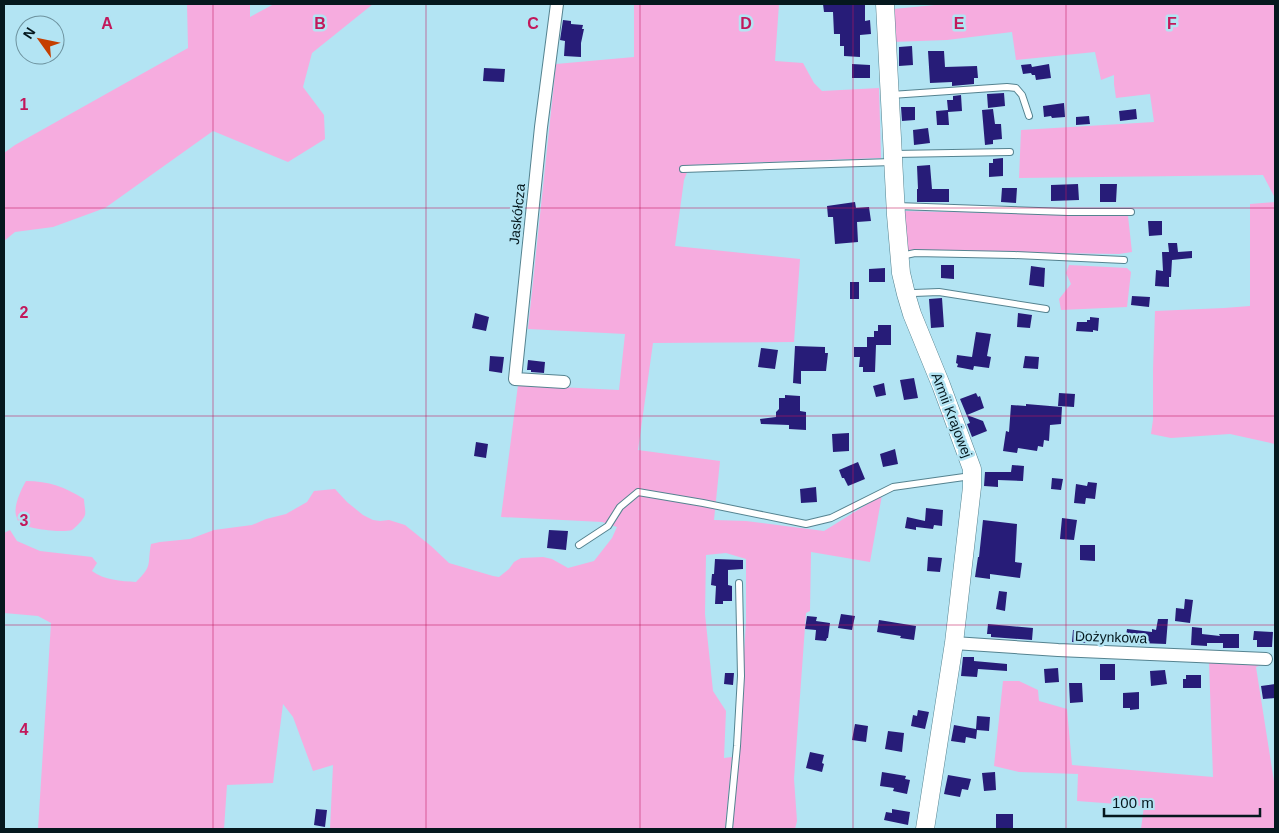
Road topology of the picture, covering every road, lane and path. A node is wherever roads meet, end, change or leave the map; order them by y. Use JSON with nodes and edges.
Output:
{"nodes":[{"id":1,"x":557,"y":4,"type":"edge"},
{"id":2,"x":886,"y":4,"type":"edge"},
{"id":3,"x":890,"y":95,"type":"junction"},
{"id":4,"x":1029,"y":116,"type":"dead end"},
{"id":5,"x":1010,"y":152,"type":"dead end"},
{"id":6,"x":893,"y":158,"type":"junction"},
{"id":7,"x":683,"y":168,"type":"dead end"},
{"id":8,"x":896,"y":206,"type":"junction"},
{"id":9,"x":1131,"y":212,"type":"dead end"},
{"id":10,"x":900,"y":256,"type":"junction"},
{"id":11,"x":1124,"y":260,"type":"dead end"},
{"id":12,"x":907,"y":297,"type":"junction"},
{"id":13,"x":1046,"y":309,"type":"dead end"},
{"id":14,"x":564,"y":382,"type":"dead end"},
{"id":15,"x":972,"y":480,"type":"junction"},
{"id":16,"x":579,"y":545,"type":"dead end"},
{"id":17,"x":739,"y":583,"type":"dead end"},
{"id":18,"x":954,"y":643,"type":"junction"},
{"id":19,"x":1266,"y":659,"type":"dead end"},
{"id":20,"x":729,"y":829,"type":"edge"},
{"id":21,"x":925,"y":829,"type":"edge"}],
"edges":[{"from":1,"to":14,"type":"street","name":"Jaskółcza"},
{"from":2,"to":3,"type":"street","name":"Armii Krajowej"},
{"from":3,"to":4,"type":"lane"},
{"from":3,"to":6,"type":"street","name":"Armii Krajowej"},
{"from":5,"to":6,"type":"lane"},
{"from":6,"to":7,"type":"lane"},
{"from":6,"to":8,"type":"street","name":"Armii Krajowej"},
{"from":8,"to":9,"type":"lane"},
{"from":8,"to":10,"type":"street","name":"Armii Krajowej"},
{"from":10,"to":11,"type":"lane"},
{"from":10,"to":12,"type":"street","name":"Armii Krajowej"},
{"from":12,"to":13,"type":"lane"},
{"from":12,"to":15,"type":"street","name":"Armii Krajowej"},
{"from":15,"to":16,"type":"lane"},
{"from":15,"to":18,"type":"street","name":"Armii Krajowej"},
{"from":17,"to":20,"type":"lane"},
{"from":18,"to":19,"type":"street","name":"Dożynkowa"},
{"from":18,"to":21,"type":"street","name":"Armii Krajowej"}]}
